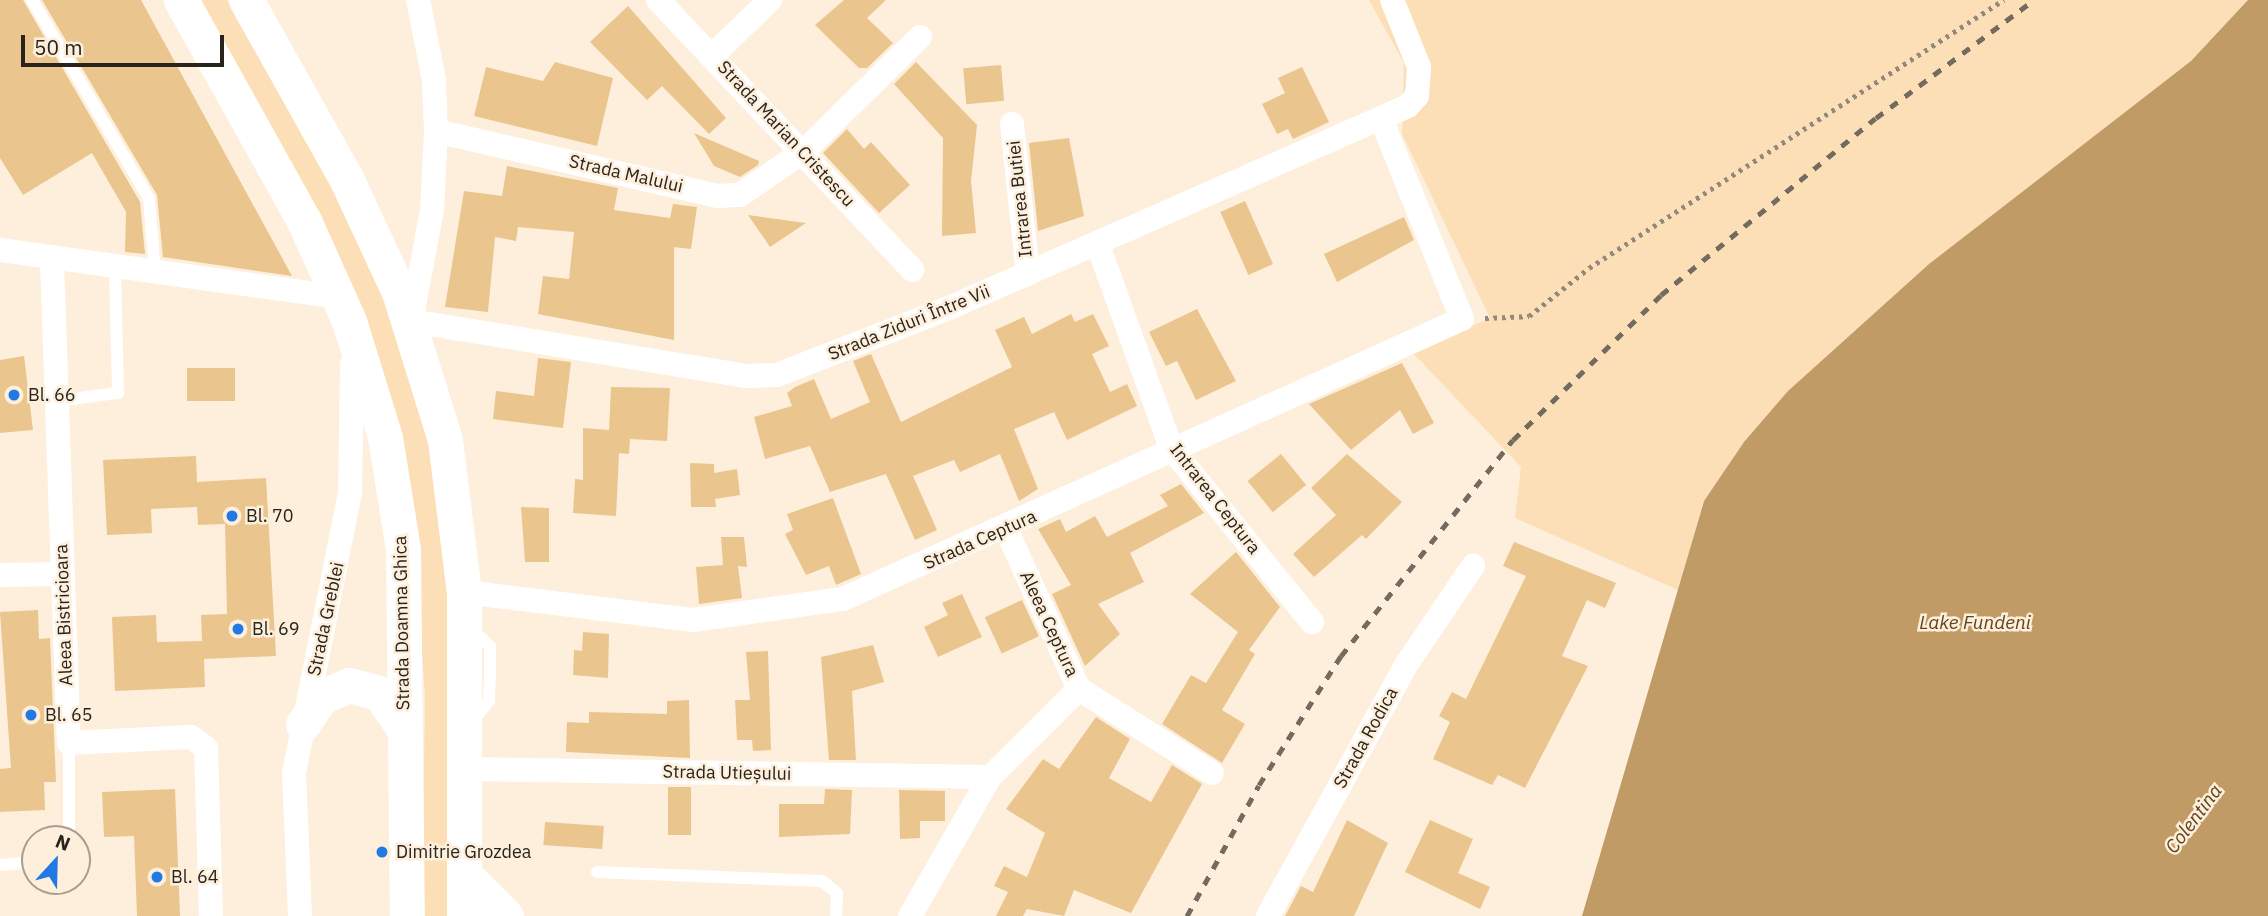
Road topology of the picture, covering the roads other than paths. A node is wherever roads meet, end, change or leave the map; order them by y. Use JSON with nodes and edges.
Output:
{"nodes":[{"id":1,"x":32,"y":0,"type":"edge"},
{"id":2,"x":181,"y":0,"type":"edge"},
{"id":3,"x":246,"y":0,"type":"edge"},
{"id":4,"x":418,"y":0,"type":"edge"},
{"id":5,"x":658,"y":0,"type":"edge"},
{"id":6,"x":770,"y":0,"type":"edge"},
{"id":7,"x":1392,"y":0,"type":"edge"},
{"id":8,"x":920,"y":37,"type":"dead end"},
{"id":9,"x":712,"y":56,"type":"junction"},
{"id":10,"x":1381,"y":119,"type":"junction"},
{"id":11,"x":1012,"y":124,"type":"dead end"},
{"id":12,"x":436,"y":131,"type":"junction"},
{"id":13,"x":804,"y":151,"type":"junction"},
{"id":14,"x":1098,"y":245,"type":"junction"},
{"id":15,"x":0,"y":250,"type":"edge"},
{"id":16,"x":52,"y":262,"type":"junction"},
{"id":17,"x":115,"y":267,"type":"junction"},
{"id":18,"x":912,"y":270,"type":"dead end"},
{"id":19,"x":155,"y":272,"type":"junction"},
{"id":20,"x":1028,"y":274,"type":"junction"},
{"id":21,"x":344,"y":309,"type":"junction"},
{"id":22,"x":411,"y":321,"type":"junction"},
{"id":23,"x":57,"y":401,"type":"junction"},
{"id":24,"x":1171,"y":448,"type":"junction"},
{"id":25,"x":1006,"y":529,"type":"junction"},
{"id":26,"x":1473,"y":566,"type":"dead end"},
{"id":27,"x":62,"y":573,"type":"junction"},
{"id":28,"x":0,"y":575,"type":"edge"},
{"id":29,"x":464,"y":608,"type":"junction"},
{"id":30,"x":1312,"y":622,"type":"dead end"},
{"id":31,"x":1079,"y":689,"type":"junction"},
{"id":32,"x":303,"y":724,"type":"junction"},
{"id":33,"x":405,"y":730,"type":"junction"},
{"id":34,"x":69,"y":743,"type":"junction"},
{"id":35,"x":465,"y":769,"type":"junction"},
{"id":36,"x":1212,"y":773,"type":"dead end"},
{"id":37,"x":990,"y":776,"type":"junction"},
{"id":38,"x":69,"y":825,"type":"edge"},
{"id":39,"x":21,"y":863,"type":"edge"},
{"id":40,"x":0,"y":865,"type":"edge"},
{"id":41,"x":597,"y":873,"type":"dead end"},
{"id":42,"x":465,"y":876,"type":"junction"},
{"id":43,"x":211,"y":916,"type":"edge"},
{"id":44,"x":300,"y":916,"type":"edge"},
{"id":45,"x":407,"y":916,"type":"edge"},
{"id":46,"x":464,"y":916,"type":"edge"},
{"id":47,"x":506,"y":916,"type":"edge"},
{"id":48,"x":836,"y":916,"type":"edge"},
{"id":49,"x":910,"y":916,"type":"edge"},
{"id":50,"x":1268,"y":916,"type":"edge"}],
"edges":[{"from":1,"to":19,"type":"lane"},
{"from":2,"to":21,"type":"main road","name":"Strada Doamna Ghica"},
{"from":3,"to":22,"type":"main road"},
{"from":4,"to":12,"type":"street"},
{"from":5,"to":9,"type":"street","name":"Strada Marian Cristescu"},
{"from":6,"to":9,"type":"street"},
{"from":7,"to":10,"type":"street","name":"Strada Ziduri Între Vii"},
{"from":8,"to":13,"type":"street","name":"Strada Malului"},
{"from":9,"to":13,"type":"street","name":"Strada Marian Cristescu"},
{"from":10,"to":14,"type":"street","name":"Strada Ziduri Între Vii"},
{"from":10,"to":24,"type":"street","name":"Strada Ceptura"},
{"from":11,"to":20,"type":"street","name":"Intrarea Butiei"},
{"from":12,"to":13,"type":"street","name":"Strada Malului"},
{"from":12,"to":22,"type":"street"},
{"from":13,"to":18,"type":"street","name":"Strada Marian Cristescu"},
{"from":14,"to":20,"type":"street","name":"Strada Ziduri Între Vii"},
{"from":14,"to":24,"type":"street","name":"Intrarea Ceptura"},
{"from":15,"to":16,"type":"street"},
{"from":16,"to":17,"type":"street"},
{"from":16,"to":23,"type":"street","name":"Aleea Bistricioara"},
{"from":17,"to":19,"type":"street"},
{"from":17,"to":23,"type":"lane"},
{"from":19,"to":21,"type":"street"},
{"from":20,"to":22,"type":"street","name":"Strada Ziduri Între Vii"},
{"from":21,"to":32,"type":"street","name":"Strada Greblei"},
{"from":21,"to":33,"type":"main road","name":"Strada Doamna Ghica"},
{"from":22,"to":29,"type":"main road"},
{"from":23,"to":27,"type":"street","name":"Aleea Bistricioara"},
{"from":24,"to":25,"type":"street","name":"Strada Ceptura"},
{"from":24,"to":30,"type":"street","name":"Intrarea Ceptura"},
{"from":25,"to":29,"type":"street","name":"Strada Ceptura"},
{"from":25,"to":31,"type":"street","name":"Aleea Ceptura"},
{"from":26,"to":50,"type":"street","name":"Strada Rodica"},
{"from":27,"to":28,"type":"street"},
{"from":27,"to":34,"type":"street","name":"Aleea Bistricioara"},
{"from":29,"to":35,"type":"main road"},
{"from":31,"to":36,"type":"street","name":"Aleea Ceptura"},
{"from":31,"to":37,"type":"street"},
{"from":32,"to":33,"type":"main road"},
{"from":32,"to":44,"type":"street","name":"Strada Greblei"},
{"from":33,"to":45,"type":"main road","name":"Strada Doamna Ghica"},
{"from":34,"to":38,"type":"lane"},
{"from":34,"to":43,"type":"street"},
{"from":35,"to":37,"type":"street","name":"Strada Utieșului"},
{"from":35,"to":42,"type":"main road"},
{"from":37,"to":49,"type":"street"},
{"from":39,"to":40,"type":"lane"},
{"from":41,"to":48,"type":"lane"},
{"from":42,"to":46,"type":"main road"},
{"from":42,"to":47,"type":"main road"}]}
